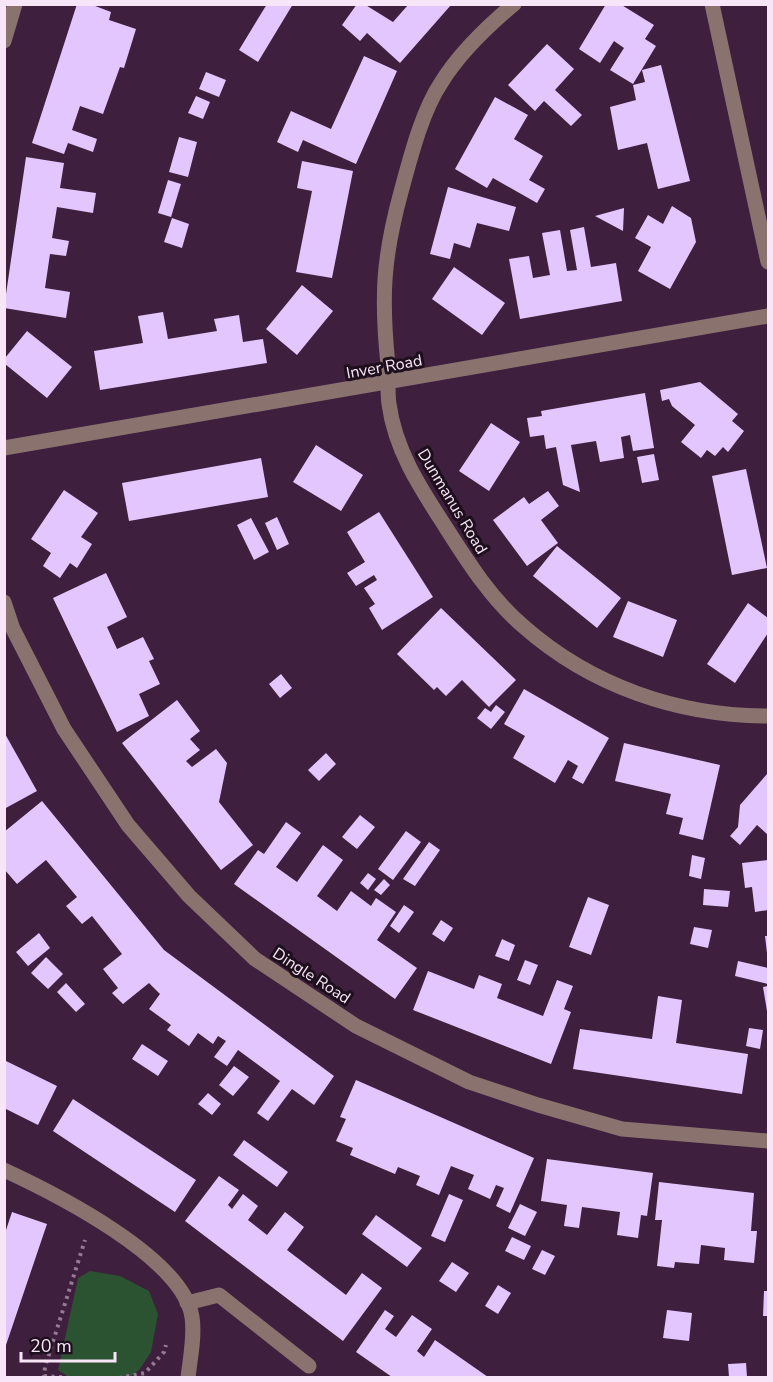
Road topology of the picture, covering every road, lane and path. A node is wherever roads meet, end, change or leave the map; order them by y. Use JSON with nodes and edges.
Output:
{"nodes":[{"id":1,"x":15,"y":4,"type":"edge"},
{"id":2,"x":514,"y":4,"type":"edge"},
{"id":3,"x":712,"y":4,"type":"edge"},
{"id":4,"x":4,"y":41,"type":"edge"},
{"id":5,"x":768,"y":262,"type":"edge"},
{"id":6,"x":768,"y":316,"type":"edge"},
{"id":7,"x":388,"y":383,"type":"junction"},
{"id":8,"x":4,"y":448,"type":"edge"},
{"id":9,"x":4,"y":602,"type":"edge"},
{"id":10,"x":768,"y":716,"type":"edge"},
{"id":11,"x":768,"y":1141,"type":"edge"},
{"id":12,"x":4,"y":1170,"type":"edge"},
{"id":13,"x":94,"y":1217,"type":"junction"},
{"id":14,"x":186,"y":1303,"type":"junction"},
{"id":15,"x":166,"y":1342,"type":"dead end"},
{"id":16,"x":309,"y":1366,"type":"dead end"},
{"id":17,"x":44,"y":1377,"type":"edge"},
{"id":18,"x":70,"y":1377,"type":"edge"},
{"id":19,"x":119,"y":1377,"type":"edge"},
{"id":20,"x":188,"y":1377,"type":"edge"}],
"edges":[{"from":1,"to":4,"type":"street"},
{"from":2,"to":7,"type":"street","name":"Dunmanus Road"},
{"from":3,"to":5,"type":"street"},
{"from":6,"to":7,"type":"street","name":"Inver Road"},
{"from":7,"to":8,"type":"street","name":"Inver Road"},
{"from":7,"to":10,"type":"street","name":"Dunmanus Road"},
{"from":9,"to":11,"type":"street","name":"Dingle Road"},
{"from":12,"to":13,"type":"street"},
{"from":13,"to":14,"type":"street"},
{"from":13,"to":17,"type":"path"},
{"from":14,"to":16,"type":"street"},
{"from":14,"to":20,"type":"street"},
{"from":15,"to":19,"type":"path"},
{"from":17,"to":18,"type":"path"}]}
